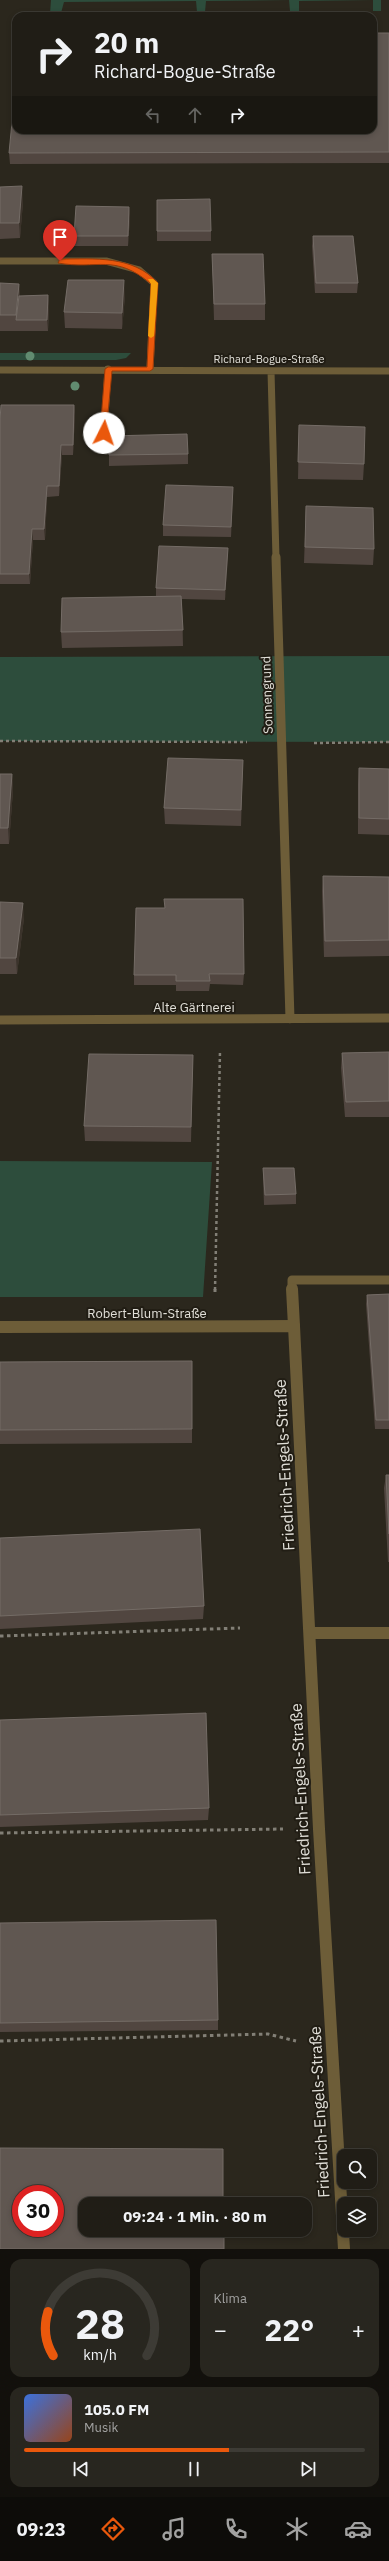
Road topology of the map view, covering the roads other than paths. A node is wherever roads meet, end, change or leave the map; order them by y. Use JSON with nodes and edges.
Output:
{"nodes":[{"id":1,"x":0,"y":261,"type":"edge"},
{"id":2,"x":108,"y":369,"type":"junction"},
{"id":3,"x":150,"y":369,"type":"junction"},
{"id":4,"x":0,"y":370,"type":"edge"},
{"id":5,"x":271,"y":371,"type":"junction"},
{"id":6,"x":389,"y":371,"type":"edge"},
{"id":7,"x":104,"y":433,"type":"dead end"},
{"id":8,"x":389,"y":1018,"type":"edge"},
{"id":9,"x":290,"y":1019,"type":"junction"},
{"id":10,"x":0,"y":1020,"type":"edge"},
{"id":11,"x":389,"y":1280,"type":"edge"},
{"id":12,"x":294,"y":1326,"type":"junction"},
{"id":13,"x":0,"y":1327,"type":"edge"},
{"id":14,"x":310,"y":1633,"type":"junction"},
{"id":15,"x":389,"y":1633,"type":"edge"},
{"id":16,"x":344,"y":2249,"type":"edge"}],
"edges":[{"from":1,"to":3,"type":"street"},
{"from":2,"to":3,"type":"street","name":"Richard-Bogue-Straße"},
{"from":2,"to":4,"type":"street","name":"Richard-Bogue-Straße"},
{"from":2,"to":7,"type":"street"},
{"from":3,"to":5,"type":"street","name":"Richard-Bogue-Straße"},
{"from":5,"to":6,"type":"street","name":"Richard-Bogue-Straße"},
{"from":5,"to":9,"type":"street","name":"Sonnengrund"},
{"from":8,"to":9,"type":"street","name":"Alte Gärtnerei"},
{"from":9,"to":10,"type":"street","name":"Alte Gärtnerei"},
{"from":11,"to":12,"type":"street","name":"Friedrich-Engels-Straße"},
{"from":12,"to":13,"type":"street","name":"Robert-Blum-Straße"},
{"from":12,"to":14,"type":"street","name":"Friedrich-Engels-Straße"},
{"from":14,"to":15,"type":"street"},
{"from":14,"to":16,"type":"street","name":"Friedrich-Engels-Straße"}]}
